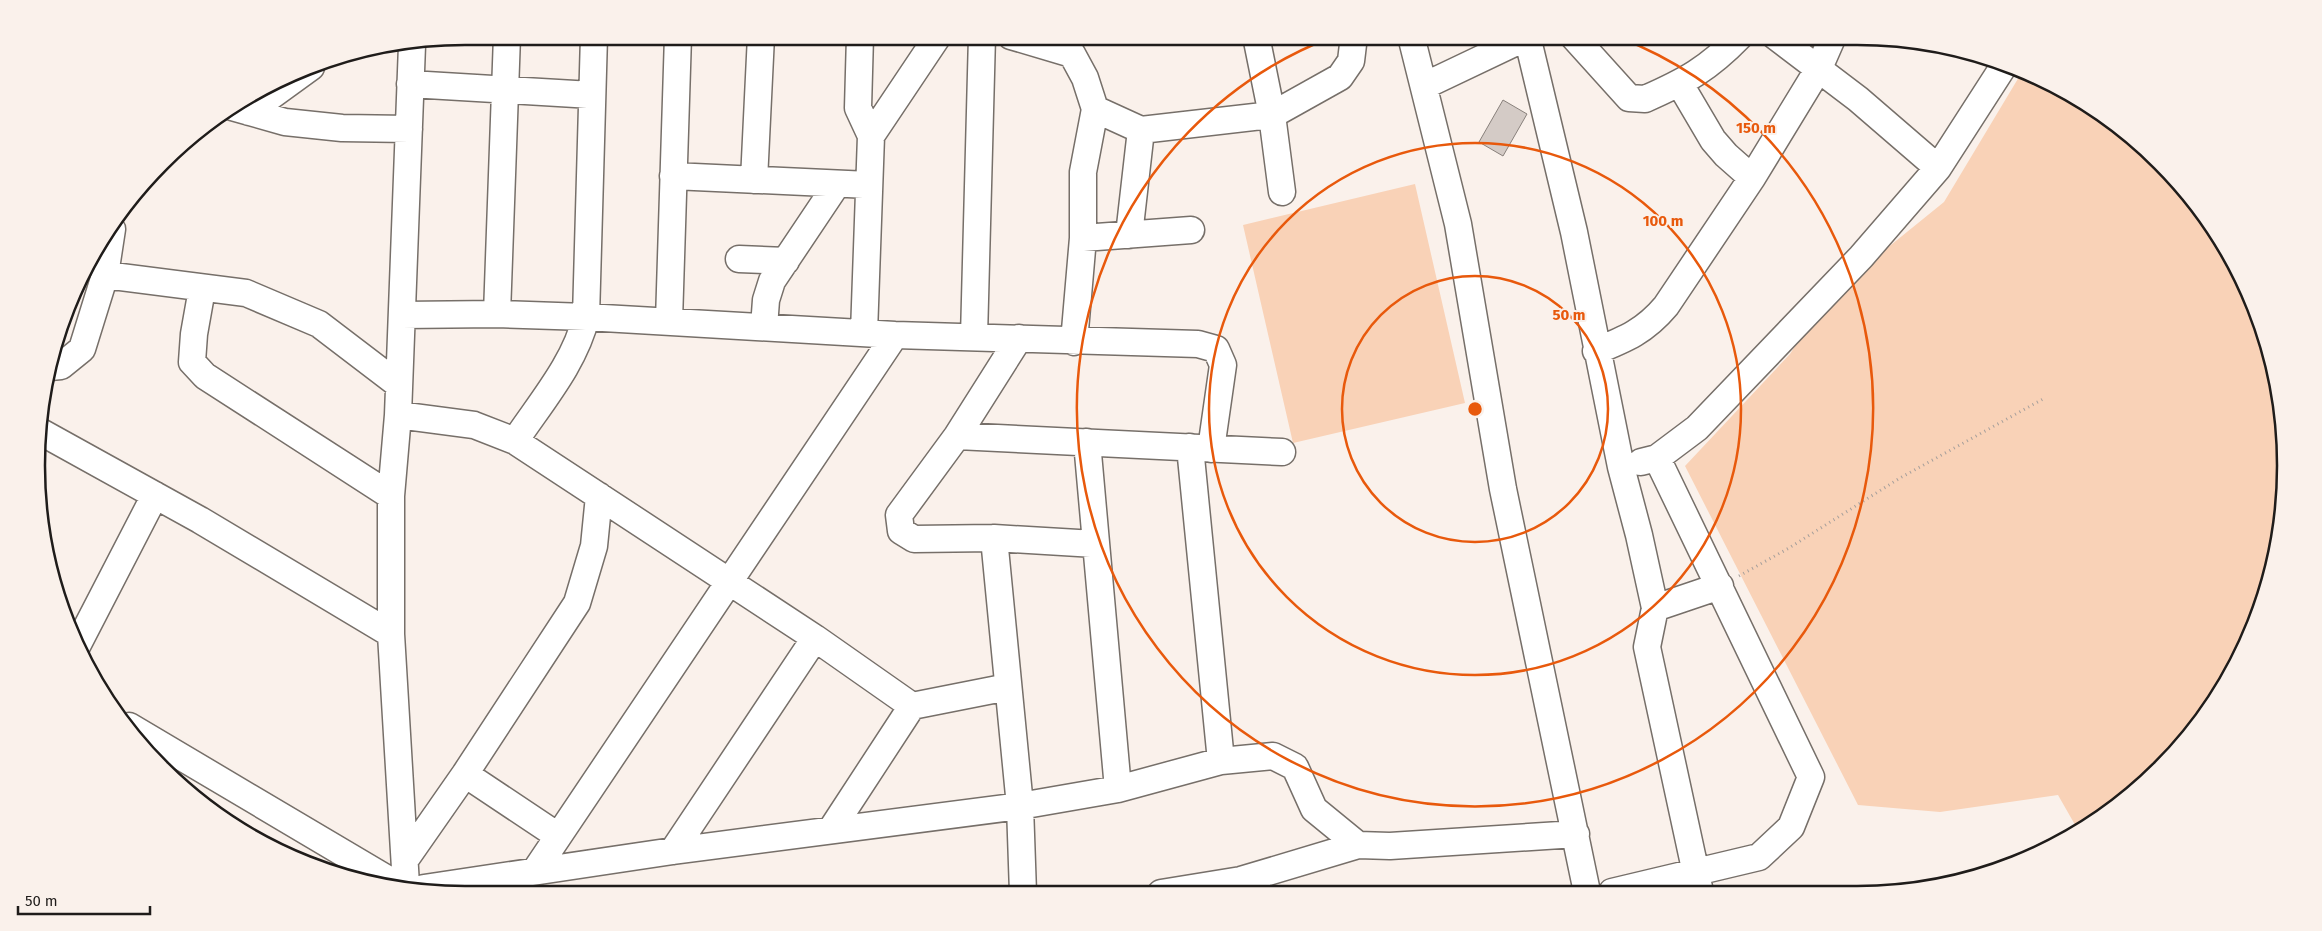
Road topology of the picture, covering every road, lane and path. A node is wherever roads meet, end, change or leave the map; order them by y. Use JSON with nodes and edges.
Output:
{"nodes":[{"id":1,"x":507,"y":45,"type":"edge"},
{"id":2,"x":594,"y":45,"type":"edge"},
{"id":3,"x":678,"y":45,"type":"edge"},
{"id":4,"x":761,"y":45,"type":"edge"},
{"id":5,"x":860,"y":45,"type":"edge"},
{"id":6,"x":932,"y":45,"type":"edge"},
{"id":7,"x":982,"y":45,"type":"edge"},
{"id":8,"x":1042,"y":45,"type":"edge"},
{"id":9,"x":1258,"y":45,"type":"edge"},
{"id":10,"x":1353,"y":45,"type":"edge"},
{"id":11,"x":1413,"y":45,"type":"edge"},
{"id":12,"x":1510,"y":45,"type":"edge"},
{"id":13,"x":1529,"y":45,"type":"edge"},
{"id":14,"x":1581,"y":45,"type":"edge"},
{"id":15,"x":1731,"y":45,"type":"edge"},
{"id":16,"x":1787,"y":45,"type":"edge"},
{"id":17,"x":1828,"y":45,"type":"edge"},
{"id":18,"x":412,"y":49,"type":"edge"},
{"id":19,"x":1819,"y":68,"type":"junction"},
{"id":20,"x":2001,"y":71,"type":"edge"},
{"id":21,"x":410,"y":84,"type":"junction"},
{"id":22,"x":1680,"y":84,"type":"junction"},
{"id":23,"x":1424,"y":86,"type":"junction"},
{"id":24,"x":505,"y":90,"type":"junction"},
{"id":25,"x":592,"y":95,"type":"junction"},
{"id":26,"x":259,"y":99,"type":"edge"},
{"id":27,"x":244,"y":108,"type":"edge"},
{"id":28,"x":241,"y":110,"type":"edge"},
{"id":29,"x":1095,"y":110,"type":"junction"},
{"id":30,"x":1272,"y":115,"type":"junction"},
{"id":31,"x":409,"y":129,"type":"junction"},
{"id":32,"x":1141,"y":130,"type":"junction"},
{"id":33,"x":871,"y":136,"type":"junction"},
{"id":34,"x":1938,"y":168,"type":"junction"},
{"id":35,"x":673,"y":176,"type":"junction"},
{"id":36,"x":1752,"y":178,"type":"junction"},
{"id":37,"x":754,"y":180,"type":"junction"},
{"id":38,"x":837,"y":184,"type":"junction"},
{"id":39,"x":869,"y":185,"type":"junction"},
{"id":40,"x":1282,"y":192,"type":"dead end"},
{"id":41,"x":1191,"y":230,"type":"dead end"},
{"id":42,"x":1129,"y":235,"type":"junction"},
{"id":43,"x":1083,"y":238,"type":"junction"},
{"id":44,"x":110,"y":241,"type":"edge"},
{"id":45,"x":739,"y":259,"type":"dead end"},
{"id":46,"x":786,"y":261,"type":"junction"},
{"id":47,"x":105,"y":275,"type":"junction"},
{"id":48,"x":202,"y":289,"type":"junction"},
{"id":49,"x":497,"y":314,"type":"junction"},
{"id":50,"x":402,"y":315,"type":"junction"},
{"id":51,"x":586,"y":317,"type":"junction"},
{"id":52,"x":669,"y":321,"type":"junction"},
{"id":53,"x":764,"y":327,"type":"junction"},
{"id":54,"x":864,"y":333,"type":"junction"},
{"id":55,"x":895,"y":335,"type":"junction"},
{"id":56,"x":974,"y":337,"type":"junction"},
{"id":57,"x":1019,"y":338,"type":"junction"},
{"id":58,"x":1074,"y":342,"type":"junction"},
{"id":59,"x":1596,"y":350,"type":"junction"},
{"id":60,"x":57,"y":366,"type":"edge"},
{"id":61,"x":399,"y":385,"type":"junction"},
{"id":62,"x":2043,"y":400,"type":"dead end"},
{"id":63,"x":398,"y":415,"type":"junction"},
{"id":64,"x":46,"y":435,"type":"edge"},
{"id":65,"x":957,"y":436,"type":"junction"},
{"id":66,"x":515,"y":441,"type":"junction"},
{"id":67,"x":1087,"y":442,"type":"junction"},
{"id":68,"x":1200,"y":448,"type":"junction"},
{"id":69,"x":1282,"y":452,"type":"dead end"},
{"id":70,"x":1658,"y":458,"type":"junction"},
{"id":71,"x":1621,"y":467,"type":"junction"},
{"id":72,"x":154,"y":495,"type":"junction"},
{"id":73,"x":391,"y":496,"type":"junction"},
{"id":74,"x":599,"y":496,"type":"junction"},
{"id":75,"x":994,"y":538,"type":"junction"},
{"id":76,"x":1095,"y":544,"type":"junction"},
{"id":77,"x":729,"y":580,"type":"junction"},
{"id":78,"x":1720,"y":586,"type":"junction"},
{"id":79,"x":1655,"y":608,"type":"junction"},
{"id":80,"x":391,"y":634,"type":"junction"},
{"id":81,"x":82,"y":637,"type":"edge"},
{"id":82,"x":815,"y":638,"type":"junction"},
{"id":83,"x":1008,"y":686,"type":"junction"},
{"id":84,"x":912,"y":706,"type":"junction"},
{"id":85,"x":140,"y":732,"type":"edge"},
{"id":86,"x":1221,"y":761,"type":"junction"},
{"id":87,"x":465,"y":774,"type":"junction"},
{"id":88,"x":1118,"y":789,"type":"junction"},
{"id":89,"x":1020,"y":806,"type":"junction"},
{"id":90,"x":830,"y":830,"type":"junction"},
{"id":91,"x":1576,"y":834,"type":"junction"},
{"id":92,"x":558,"y":836,"type":"junction"},
{"id":93,"x":1358,"y":845,"type":"junction"},
{"id":94,"x":673,"y":851,"type":"junction"},
{"id":95,"x":535,"y":871,"type":"junction"},
{"id":96,"x":402,"y":876,"type":"edge"},
{"id":97,"x":1698,"y":882,"type":"edge"},
{"id":98,"x":443,"y":885,"type":"edge"},
{"id":99,"x":1023,"y":886,"type":"edge"},
{"id":100,"x":1205,"y":886,"type":"edge"},
{"id":101,"x":1585,"y":886,"type":"edge"},
{"id":102,"x":1664,"y":886,"type":"edge"}],
"edges":[{"from":1,"to":24,"type":"street"},
{"from":2,"to":25,"type":"street"},
{"from":3,"to":35,"type":"street"},
{"from":4,"to":37,"type":"street"},
{"from":5,"to":33,"type":"street"},
{"from":6,"to":33,"type":"street"},
{"from":7,"to":56,"type":"street"},
{"from":8,"to":29,"type":"street"},
{"from":9,"to":30,"type":"street"},
{"from":10,"to":30,"type":"street"},
{"from":11,"to":23,"type":"street"},
{"from":12,"to":23,"type":"street"},
{"from":13,"to":59,"type":"street"},
{"from":14,"to":22,"type":"street"},
{"from":15,"to":22,"type":"street"},
{"from":16,"to":19,"type":"street"},
{"from":17,"to":19,"type":"street"},
{"from":18,"to":21,"type":"street"},
{"from":19,"to":34,"type":"street"},
{"from":19,"to":36,"type":"street"},
{"from":20,"to":34,"type":"street"},
{"from":21,"to":24,"type":"street"},
{"from":21,"to":31,"type":"street"},
{"from":22,"to":36,"type":"street"},
{"from":23,"to":91,"type":"street"},
{"from":24,"to":25,"type":"street"},
{"from":24,"to":49,"type":"street"},
{"from":25,"to":51,"type":"street"},
{"from":26,"to":27,"type":"street"},
{"from":28,"to":31,"type":"street"},
{"from":29,"to":32,"type":"street"},
{"from":29,"to":43,"type":"street"},
{"from":30,"to":32,"type":"street"},
{"from":30,"to":40,"type":"street"},
{"from":31,"to":50,"type":"street"},
{"from":32,"to":42,"type":"street"},
{"from":33,"to":39,"type":"street"},
{"from":34,"to":70,"type":"street"},
{"from":35,"to":37,"type":"street"},
{"from":35,"to":52,"type":"street"},
{"from":36,"to":59,"type":"street"},
{"from":37,"to":38,"type":"street"},
{"from":38,"to":39,"type":"street"},
{"from":38,"to":46,"type":"street"},
{"from":39,"to":54,"type":"street"},
{"from":41,"to":42,"type":"street"},
{"from":42,"to":43,"type":"street"},
{"from":43,"to":58,"type":"street"},
{"from":44,"to":47,"type":"street"},
{"from":45,"to":46,"type":"street"},
{"from":46,"to":53,"type":"street"},
{"from":47,"to":48,"type":"street"},
{"from":47,"to":60,"type":"street"},
{"from":48,"to":61,"type":"street"},
{"from":48,"to":73,"type":"street"},
{"from":49,"to":50,"type":"street"},
{"from":49,"to":51,"type":"street"},
{"from":50,"to":61,"type":"street"},
{"from":51,"to":52,"type":"street"},
{"from":51,"to":66,"type":"street"},
{"from":52,"to":53,"type":"street"},
{"from":53,"to":54,"type":"street"},
{"from":54,"to":55,"type":"street"},
{"from":55,"to":56,"type":"street"},
{"from":55,"to":77,"type":"street"},
{"from":56,"to":57,"type":"street"},
{"from":57,"to":58,"type":"street"},
{"from":57,"to":65,"type":"street"},
{"from":58,"to":68,"type":"street"},
{"from":59,"to":71,"type":"street"},
{"from":61,"to":63,"type":"street"},
{"from":62,"to":78,"type":"path"},
{"from":63,"to":66,"type":"street"},
{"from":63,"to":73,"type":"street"},
{"from":64,"to":72,"type":"street"},
{"from":65,"to":67,"type":"street"},
{"from":65,"to":75,"type":"street"},
{"from":66,"to":74,"type":"street"},
{"from":67,"to":68,"type":"street"},
{"from":67,"to":76,"type":"street"},
{"from":68,"to":69,"type":"street"},
{"from":68,"to":86,"type":"street"},
{"from":70,"to":71,"type":"street"},
{"from":70,"to":78,"type":"street"},
{"from":71,"to":79,"type":"street"},
{"from":72,"to":80,"type":"street"},
{"from":72,"to":81,"type":"street"},
{"from":73,"to":80,"type":"street"},
{"from":74,"to":77,"type":"street"},
{"from":74,"to":87,"type":"street"},
{"from":75,"to":76,"type":"street"},
{"from":75,"to":83,"type":"street"},
{"from":76,"to":88,"type":"street"},
{"from":77,"to":82,"type":"street"},
{"from":77,"to":92,"type":"street"},
{"from":78,"to":79,"type":"street"},
{"from":78,"to":97,"type":"street"},
{"from":79,"to":97,"type":"street"},
{"from":80,"to":96,"type":"street"},
{"from":82,"to":84,"type":"street"},
{"from":82,"to":94,"type":"street"},
{"from":83,"to":84,"type":"street"},
{"from":83,"to":89,"type":"street"},
{"from":84,"to":90,"type":"street"},
{"from":85,"to":96,"type":"street"},
{"from":86,"to":88,"type":"street"},
{"from":86,"to":93,"type":"street"},
{"from":87,"to":92,"type":"street"},
{"from":87,"to":96,"type":"street"},
{"from":88,"to":89,"type":"street"},
{"from":89,"to":90,"type":"street"},
{"from":89,"to":99,"type":"street"},
{"from":90,"to":94,"type":"street"},
{"from":91,"to":93,"type":"street"},
{"from":91,"to":101,"type":"street"},
{"from":92,"to":95,"type":"street"},
{"from":93,"to":100,"type":"street"},
{"from":94,"to":95,"type":"street"},
{"from":95,"to":98,"type":"street"},
{"from":97,"to":102,"type":"street"}]}
